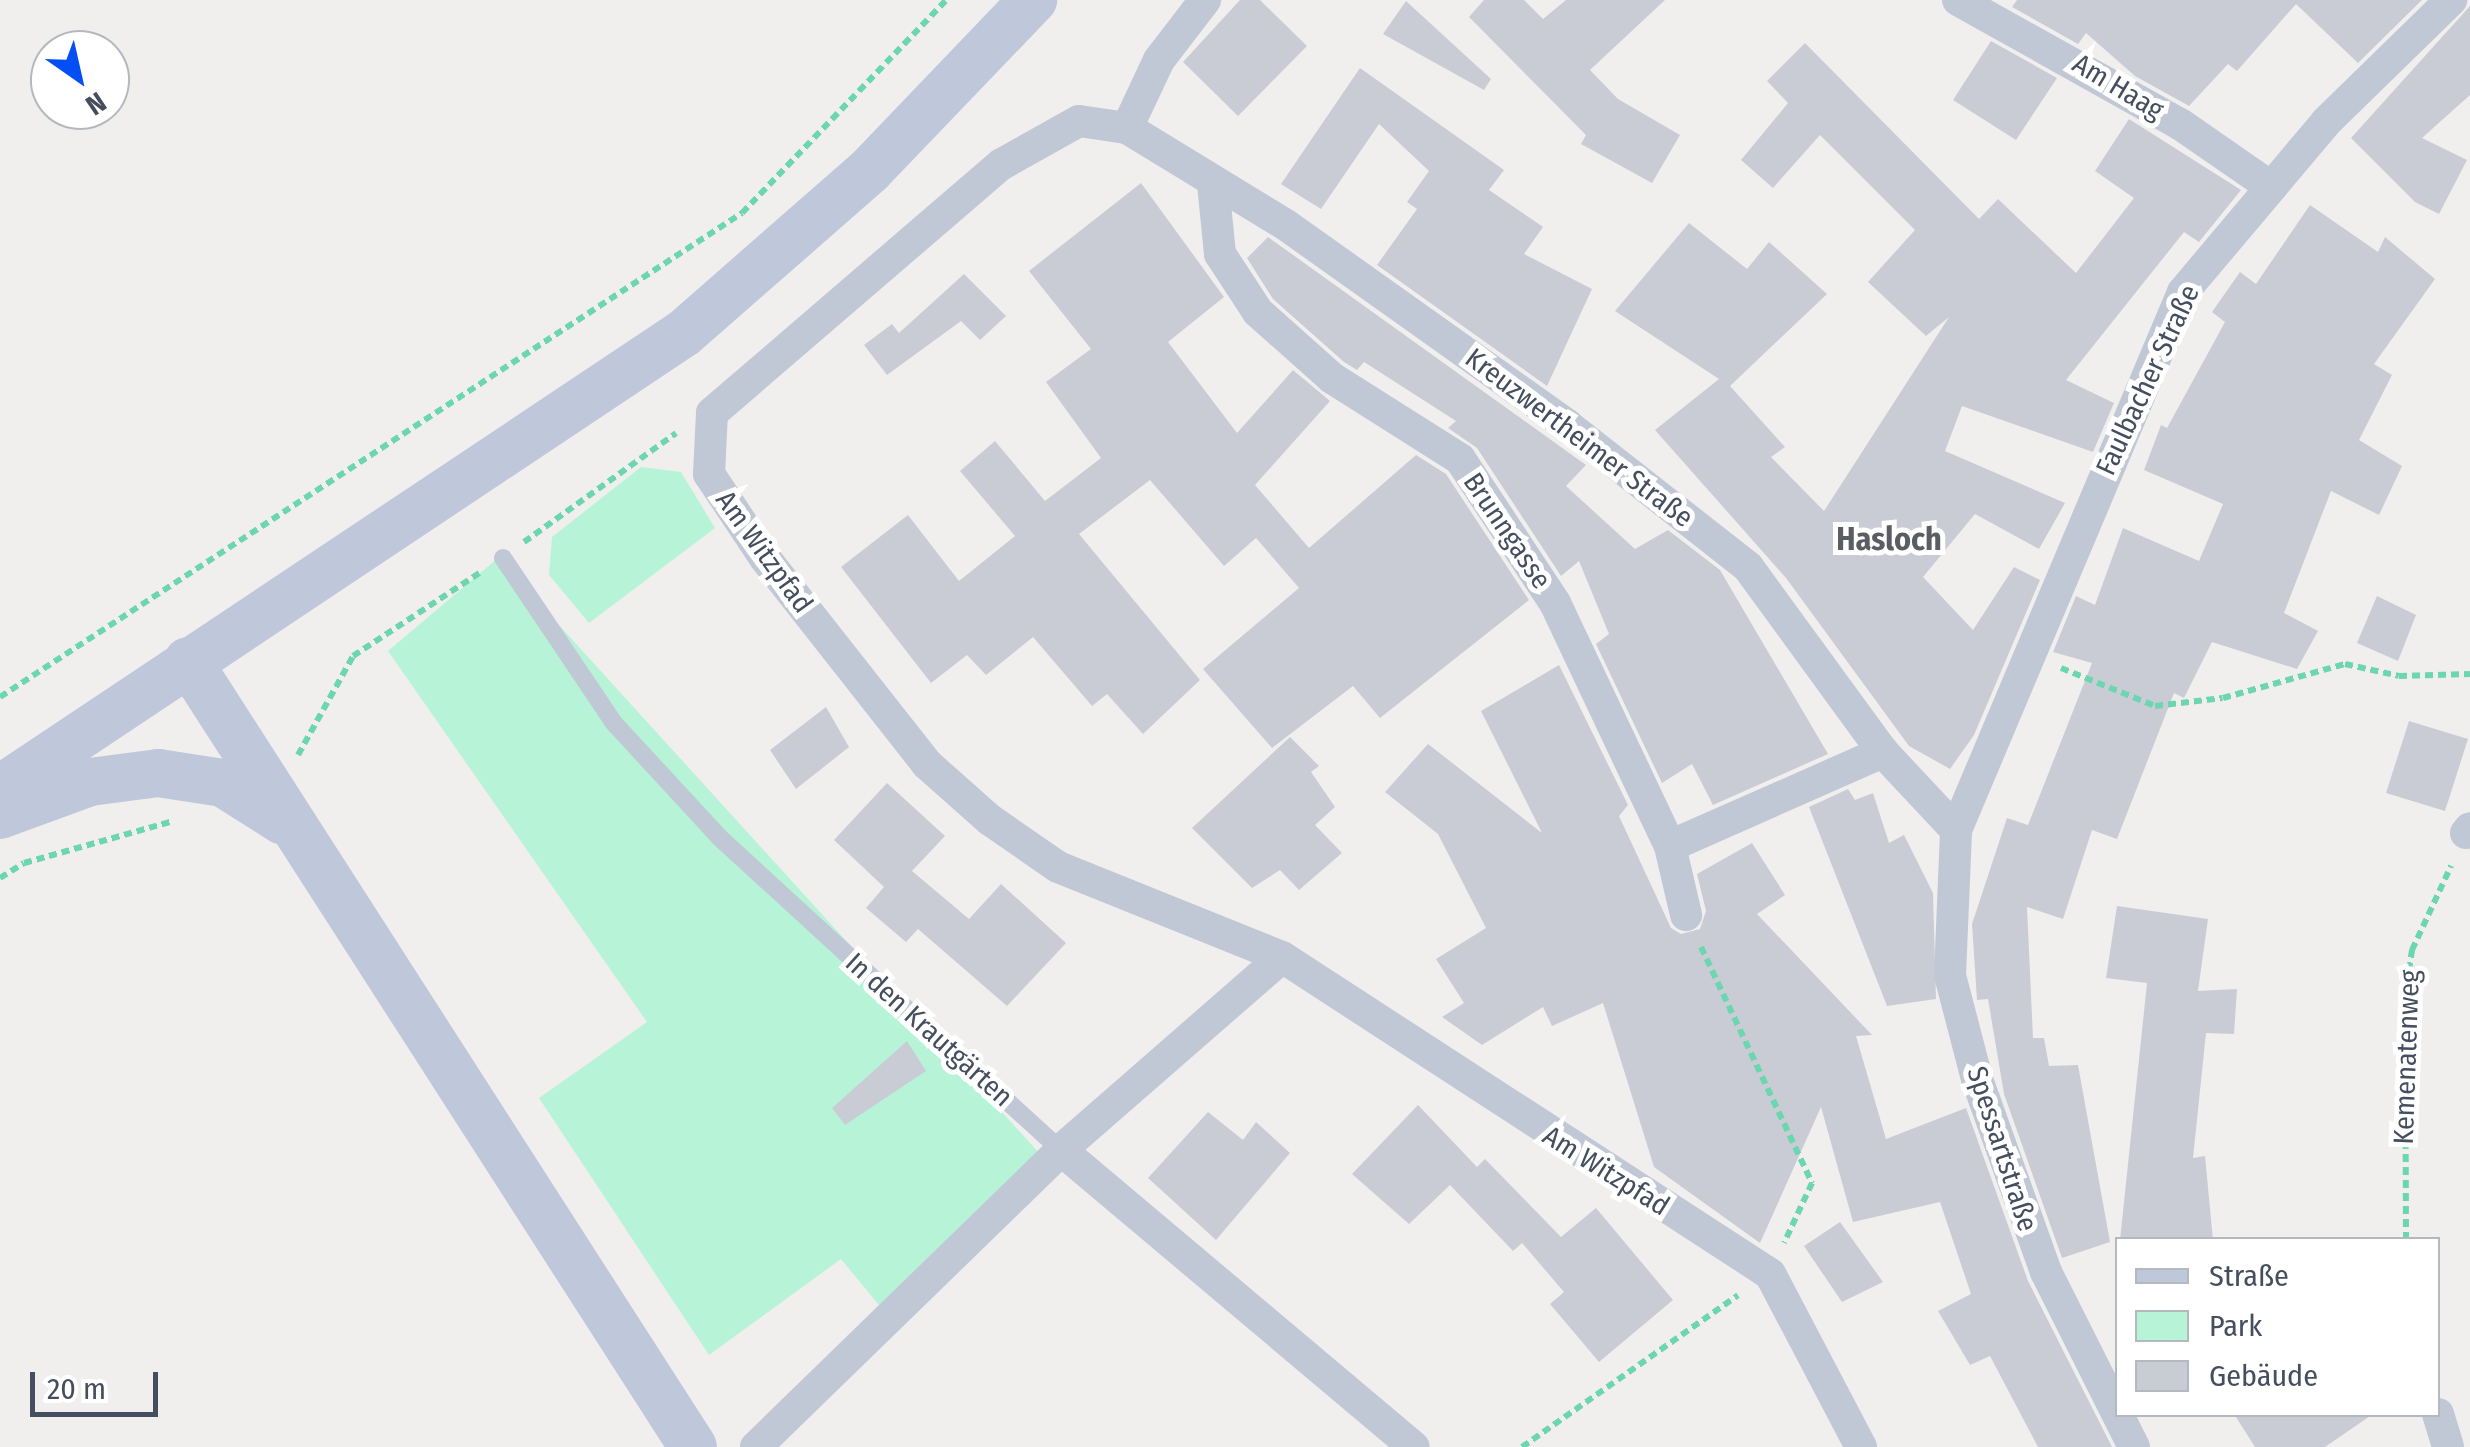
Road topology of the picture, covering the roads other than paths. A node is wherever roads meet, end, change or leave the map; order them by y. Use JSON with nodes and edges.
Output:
{"nodes":[{"id":1,"x":1034,"y":0,"type":"edge"},
{"id":2,"x":1205,"y":0,"type":"edge"},
{"id":3,"x":1958,"y":0,"type":"edge"},
{"id":4,"x":2451,"y":0,"type":"edge"},
{"id":5,"x":1127,"y":128,"type":"junction"},
{"id":6,"x":1213,"y":184,"type":"junction"},
{"id":7,"x":2270,"y":187,"type":"junction"},
{"id":8,"x":503,"y":558,"type":"road end"},
{"id":9,"x":188,"y":662,"type":"junction"},
{"id":10,"x":1883,"y":752,"type":"junction"},
{"id":11,"x":0,"y":789,"type":"edge"},
{"id":12,"x":0,"y":815,"type":"edge"},
{"id":13,"x":293,"y":827,"type":"junction"},
{"id":14,"x":1956,"y":830,"type":"junction"},
{"id":15,"x":1670,"y":846,"type":"junction"},
{"id":16,"x":1686,"y":915,"type":"road end"},
{"id":17,"x":1282,"y":957,"type":"junction"},
{"id":18,"x":1061,"y":1150,"type":"junction"},
{"id":19,"x":2115,"y":1409,"type":"edge"},
{"id":20,"x":2119,"y":1417,"type":"edge"},
{"id":21,"x":2439,"y":1417,"type":"edge"},
{"id":22,"x":693,"y":1447,"type":"edge"},
{"id":23,"x":756,"y":1447,"type":"edge"},
{"id":24,"x":1414,"y":1447,"type":"edge"},
{"id":25,"x":1861,"y":1447,"type":"edge"},
{"id":26,"x":2134,"y":1447,"type":"edge"},
{"id":27,"x":2448,"y":1447,"type":"edge"}],
"edges":[{"from":1,"to":9,"type":"main road"},
{"from":2,"to":5,"type":"street"},
{"from":3,"to":7,"type":"street","name":"Am Haag"},
{"from":4,"to":7,"type":"street","name":"Faulbacher Straße"},
{"from":5,"to":6,"type":"street","name":"Kreuzwertheimer Straße"},
{"from":5,"to":17,"type":"street","name":"Am Witzpfad"},
{"from":6,"to":10,"type":"street","name":"Kreuzwertheimer Straße"},
{"from":6,"to":15,"type":"street","name":"Brunngasse"},
{"from":7,"to":14,"type":"street","name":"Faulbacher Straße"},
{"from":8,"to":18,"type":"lane","name":"In den Krautgärten"},
{"from":9,"to":11,"type":"main road"},
{"from":9,"to":13,"type":"main road"},
{"from":10,"to":14,"type":"street","name":"Kreuzwertheimer Straße"},
{"from":10,"to":15,"type":"street"},
{"from":12,"to":13,"type":"main road"},
{"from":13,"to":22,"type":"main road"},
{"from":14,"to":19,"type":"street","name":"Spessartstraße"},
{"from":15,"to":16,"type":"street","name":"Brunngasse"},
{"from":17,"to":18,"type":"street"},
{"from":17,"to":25,"type":"street","name":"Am Witzpfad"},
{"from":18,"to":23,"type":"street"},
{"from":18,"to":24,"type":"street","name":"In den Krautgärten"},
{"from":20,"to":26,"type":"street","name":"Spessartstraße"},
{"from":21,"to":27,"type":"street"}]}
